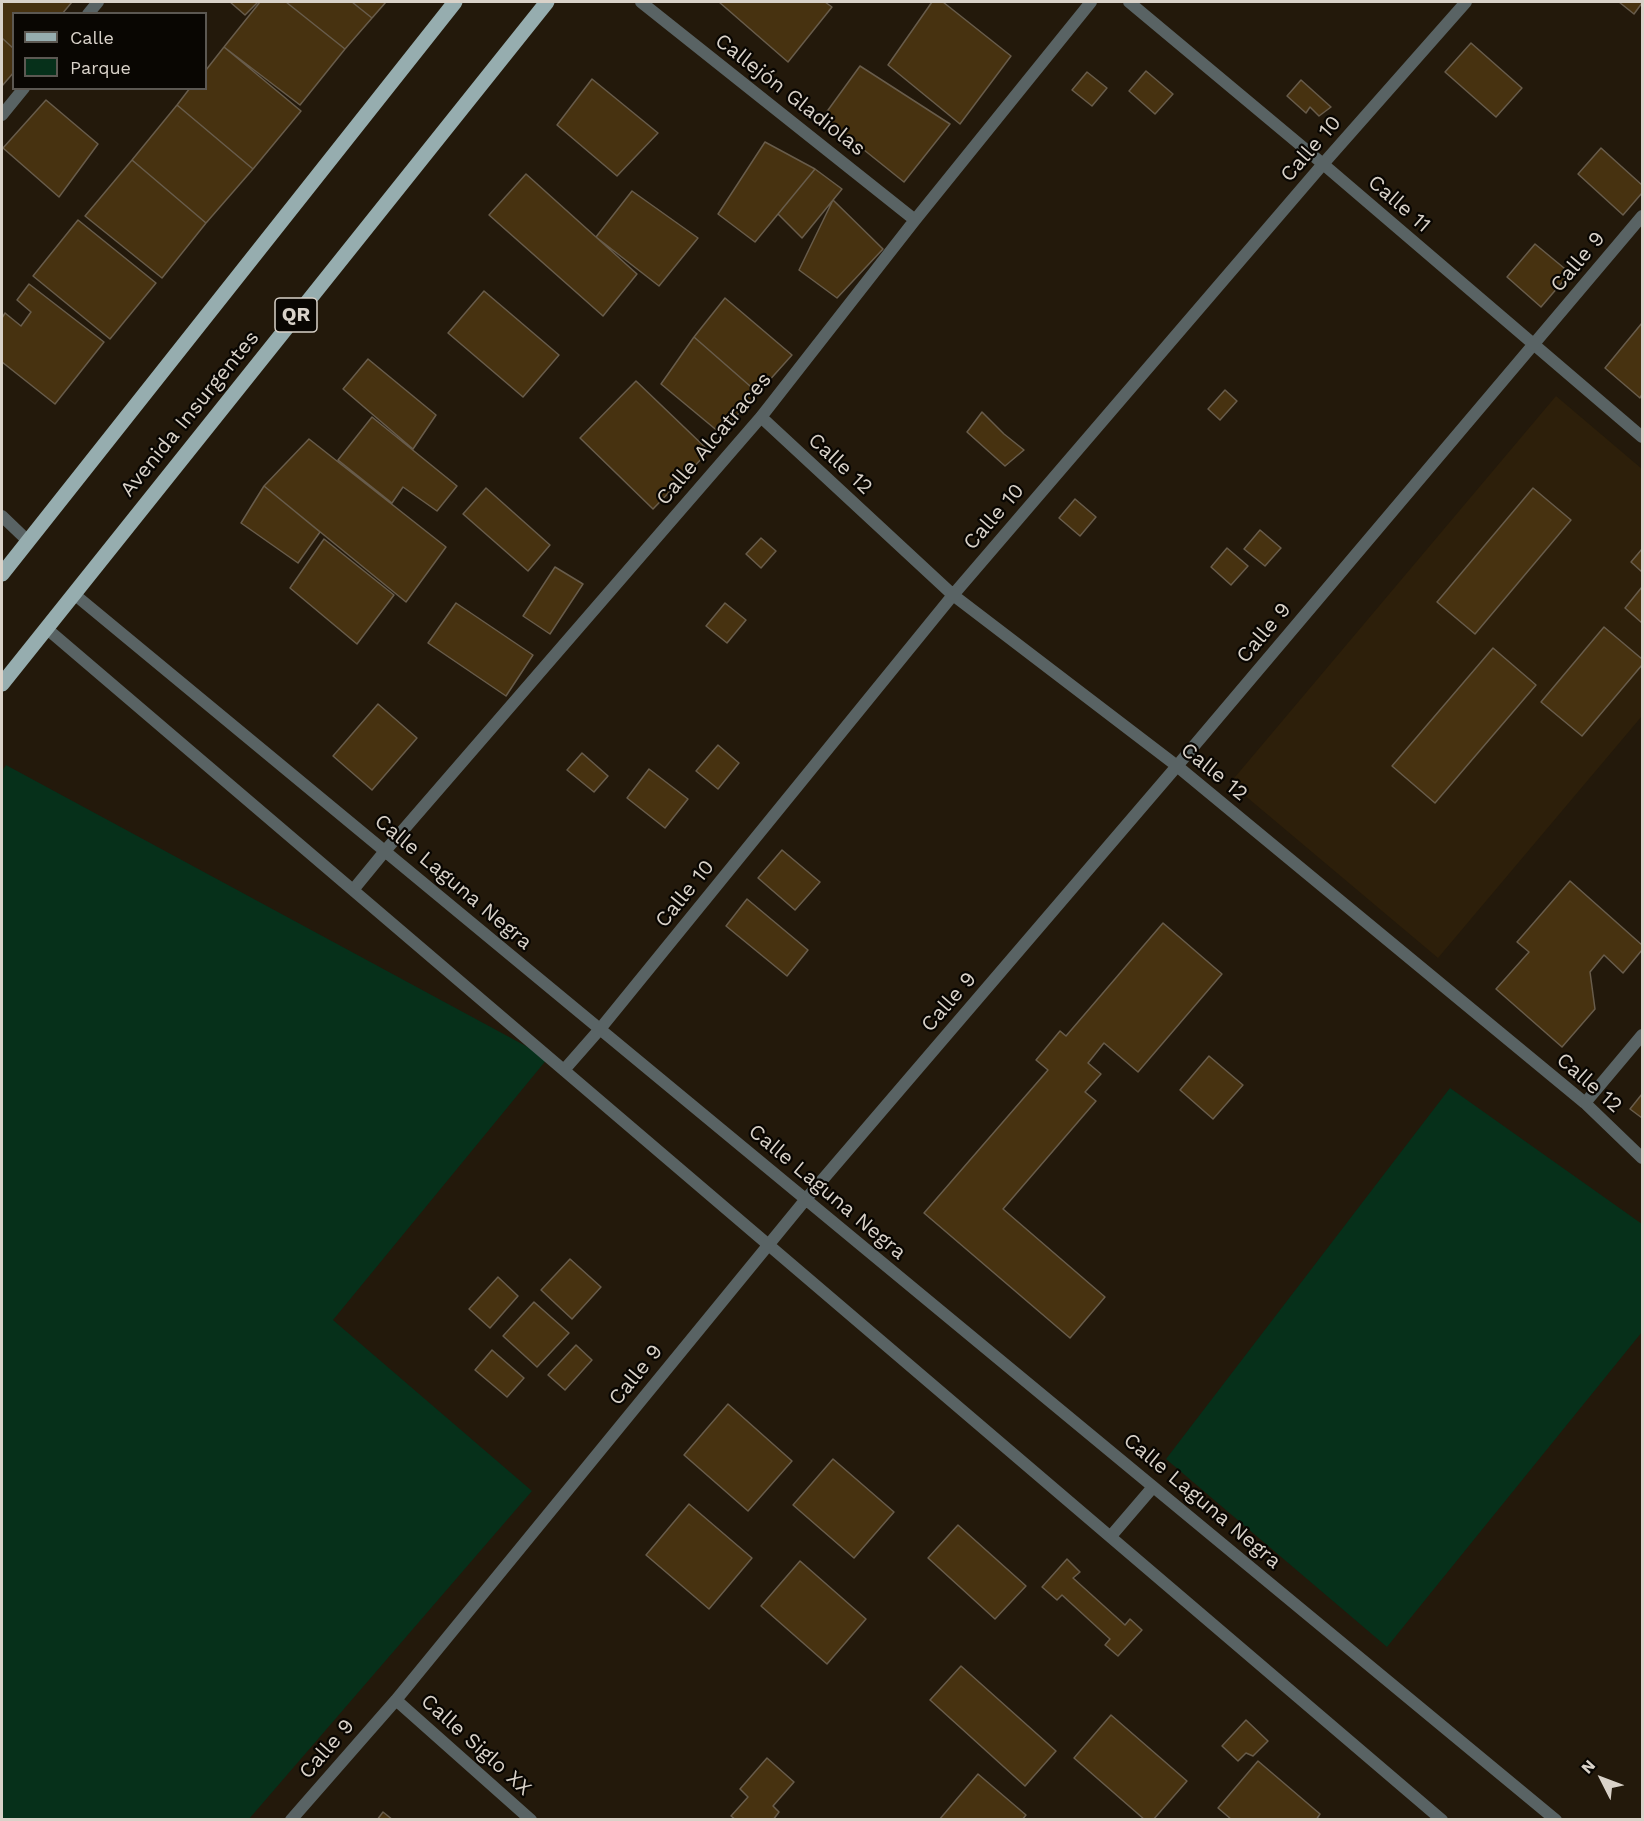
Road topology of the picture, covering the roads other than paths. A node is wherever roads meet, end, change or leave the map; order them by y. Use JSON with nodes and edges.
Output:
{"nodes":[{"id":1,"x":455,"y":2,"type":"edge"},
{"id":2,"x":547,"y":2,"type":"edge"},
{"id":3,"x":641,"y":2,"type":"edge"},
{"id":4,"x":1091,"y":2,"type":"edge"},
{"id":5,"x":1129,"y":2,"type":"edge"},
{"id":6,"x":1467,"y":2,"type":"edge"},
{"id":7,"x":22,"y":90,"type":"edge"},
{"id":8,"x":2,"y":115,"type":"edge"},
{"id":9,"x":1323,"y":164,"type":"junction"},
{"id":10,"x":1642,"y":216,"type":"edge"},
{"id":11,"x":915,"y":219,"type":"junction"},
{"id":12,"x":1533,"y":345,"type":"junction"},
{"id":13,"x":761,"y":417,"type":"junction"},
{"id":14,"x":1642,"y":437,"type":"edge"},
{"id":15,"x":2,"y":516,"type":"edge"},
{"id":16,"x":28,"y":541,"type":"junction"},
{"id":17,"x":2,"y":573,"type":"edge"},
{"id":18,"x":74,"y":594,"type":"junction"},
{"id":19,"x":953,"y":595,"type":"junction"},
{"id":20,"x":46,"y":628,"type":"junction"},
{"id":21,"x":2,"y":684,"type":"edge"},
{"id":22,"x":1177,"y":766,"type":"junction"},
{"id":23,"x":385,"y":851,"type":"junction"},
{"id":24,"x":354,"y":890,"type":"junction"},
{"id":25,"x":600,"y":1029,"type":"junction"},
{"id":26,"x":1642,"y":1035,"type":"edge"},
{"id":27,"x":564,"y":1070,"type":"junction"},
{"id":28,"x":1585,"y":1103,"type":"junction"},
{"id":29,"x":1642,"y":1158,"type":"edge"},
{"id":30,"x":806,"y":1199,"type":"junction"},
{"id":31,"x":769,"y":1245,"type":"junction"},
{"id":32,"x":1154,"y":1487,"type":"junction"},
{"id":33,"x":1111,"y":1536,"type":"junction"},
{"id":34,"x":396,"y":1700,"type":"junction"},
{"id":35,"x":291,"y":1820,"type":"edge"},
{"id":36,"x":531,"y":1820,"type":"edge"},
{"id":37,"x":1442,"y":1820,"type":"edge"},
{"id":38,"x":1556,"y":1820,"type":"edge"}],
"edges":[{"from":1,"to":16,"type":"main road"},
{"from":2,"to":18,"type":"main road","name":"Avenida Insurgentes","number":"QR"},
{"from":3,"to":11,"type":"street","name":"Callejón Gladiolas"},
{"from":4,"to":11,"type":"street","name":"Calle Alcatraces"},
{"from":5,"to":9,"type":"street","name":"Calle 11"},
{"from":6,"to":9,"type":"street","name":"Calle 10"},
{"from":7,"to":8,"type":"street"},
{"from":9,"to":12,"type":"street","name":"Calle 11"},
{"from":9,"to":19,"type":"street","name":"Calle 10"},
{"from":10,"to":12,"type":"street","name":"Calle 9"},
{"from":11,"to":13,"type":"street","name":"Calle Alcatraces"},
{"from":12,"to":14,"type":"street","name":"Calle 11"},
{"from":12,"to":22,"type":"street","name":"Calle 9"},
{"from":13,"to":19,"type":"street","name":"Calle 12"},
{"from":13,"to":23,"type":"street","name":"Calle Alcatraces"},
{"from":15,"to":16,"type":"street"},
{"from":16,"to":17,"type":"main road"},
{"from":18,"to":20,"type":"main road","name":"Avenida Insurgentes","number":"QR"},
{"from":18,"to":23,"type":"street","name":"Calle Laguna Negra"},
{"from":19,"to":22,"type":"street","name":"Calle 12"},
{"from":19,"to":25,"type":"street","name":"Calle 10"},
{"from":20,"to":21,"type":"main road","name":"Avenida Insurgentes","number":"QR"},
{"from":20,"to":24,"type":"street"},
{"from":22,"to":28,"type":"street","name":"Calle 12"},
{"from":22,"to":30,"type":"street","name":"Calle 9"},
{"from":23,"to":24,"type":"street","name":"Calle Alcatraces"},
{"from":23,"to":25,"type":"street","name":"Calle Laguna Negra"},
{"from":24,"to":27,"type":"street"},
{"from":25,"to":27,"type":"street","name":"Calle 10"},
{"from":25,"to":30,"type":"street","name":"Calle Laguna Negra"},
{"from":26,"to":28,"type":"street"},
{"from":27,"to":31,"type":"street"},
{"from":28,"to":29,"type":"street","name":"Calle 12"},
{"from":30,"to":31,"type":"street","name":"Calle 9"},
{"from":30,"to":32,"type":"street","name":"Calle Laguna Negra"},
{"from":31,"to":33,"type":"street"},
{"from":31,"to":34,"type":"street","name":"Calle 9"},
{"from":32,"to":33,"type":"street"},
{"from":32,"to":38,"type":"street","name":"Calle Laguna Negra"},
{"from":33,"to":37,"type":"street"},
{"from":34,"to":35,"type":"street","name":"Calle 9"},
{"from":34,"to":36,"type":"street","name":"Calle Siglo XX"}]}
